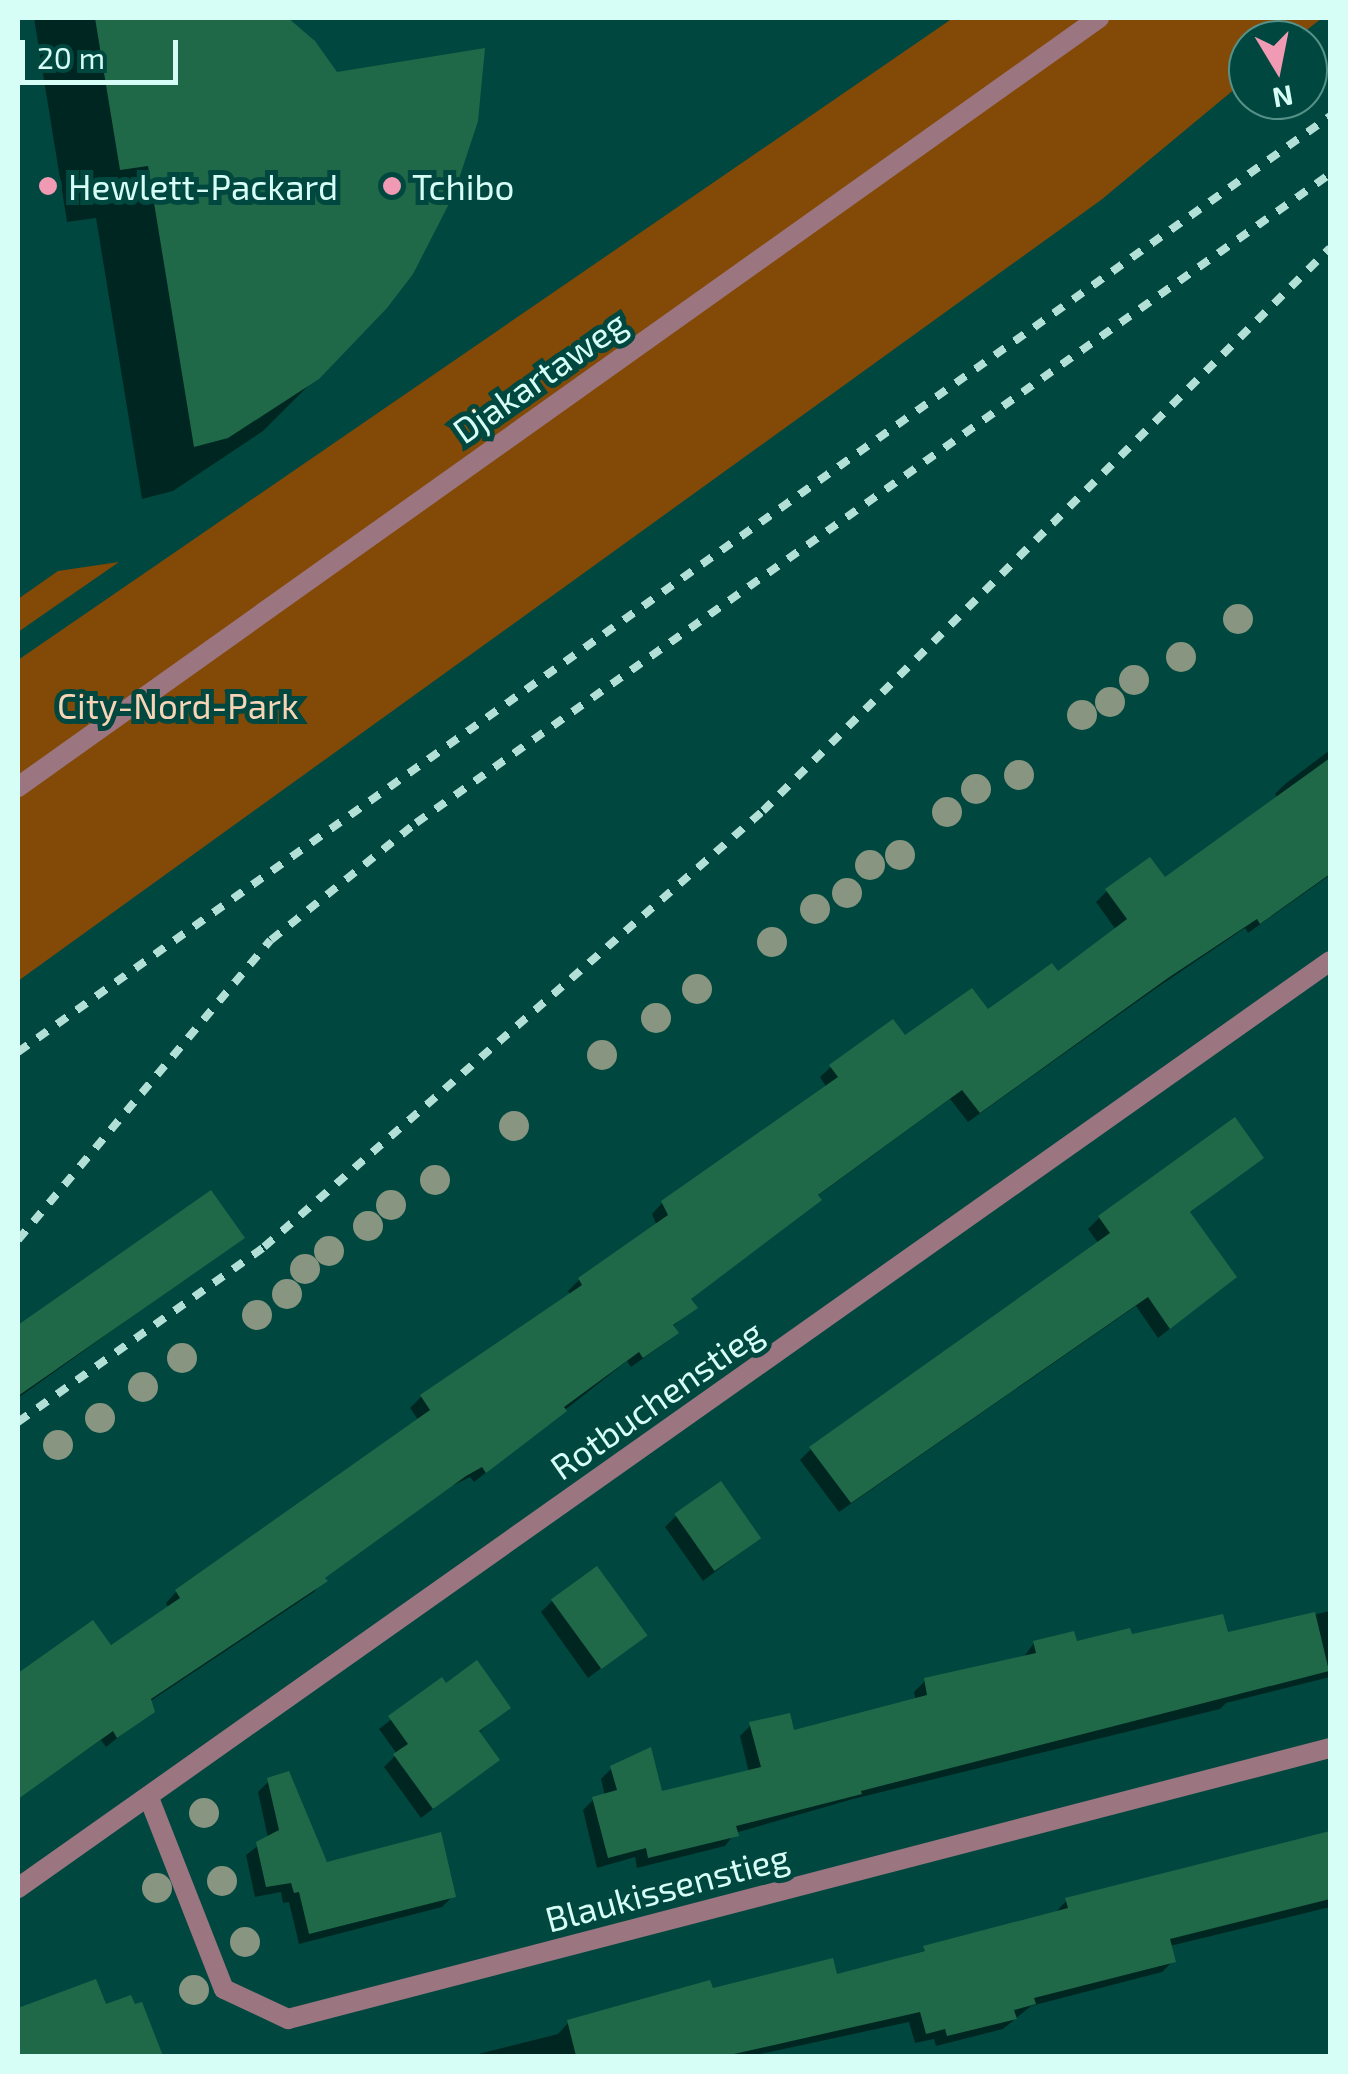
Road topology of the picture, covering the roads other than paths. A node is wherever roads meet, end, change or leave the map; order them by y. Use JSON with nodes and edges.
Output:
{"nodes":[{"id":1,"x":1099,"y":18,"type":"edge"},
{"id":2,"x":18,"y":787,"type":"edge"},
{"id":3,"x":1330,"y":961,"type":"edge"},
{"id":4,"x":1330,"y":1748,"type":"edge"},
{"id":5,"x":149,"y":1798,"type":"junction"},
{"id":6,"x":18,"y":1888,"type":"edge"}],
"edges":[{"from":1,"to":2,"type":"street","name":"Djakartaweg"},
{"from":3,"to":5,"type":"street","name":"Rotbuchenstieg"},
{"from":4,"to":5,"type":"street","name":"Blaukissenstieg"},
{"from":5,"to":6,"type":"street","name":"Rotbuchenstieg"}]}
